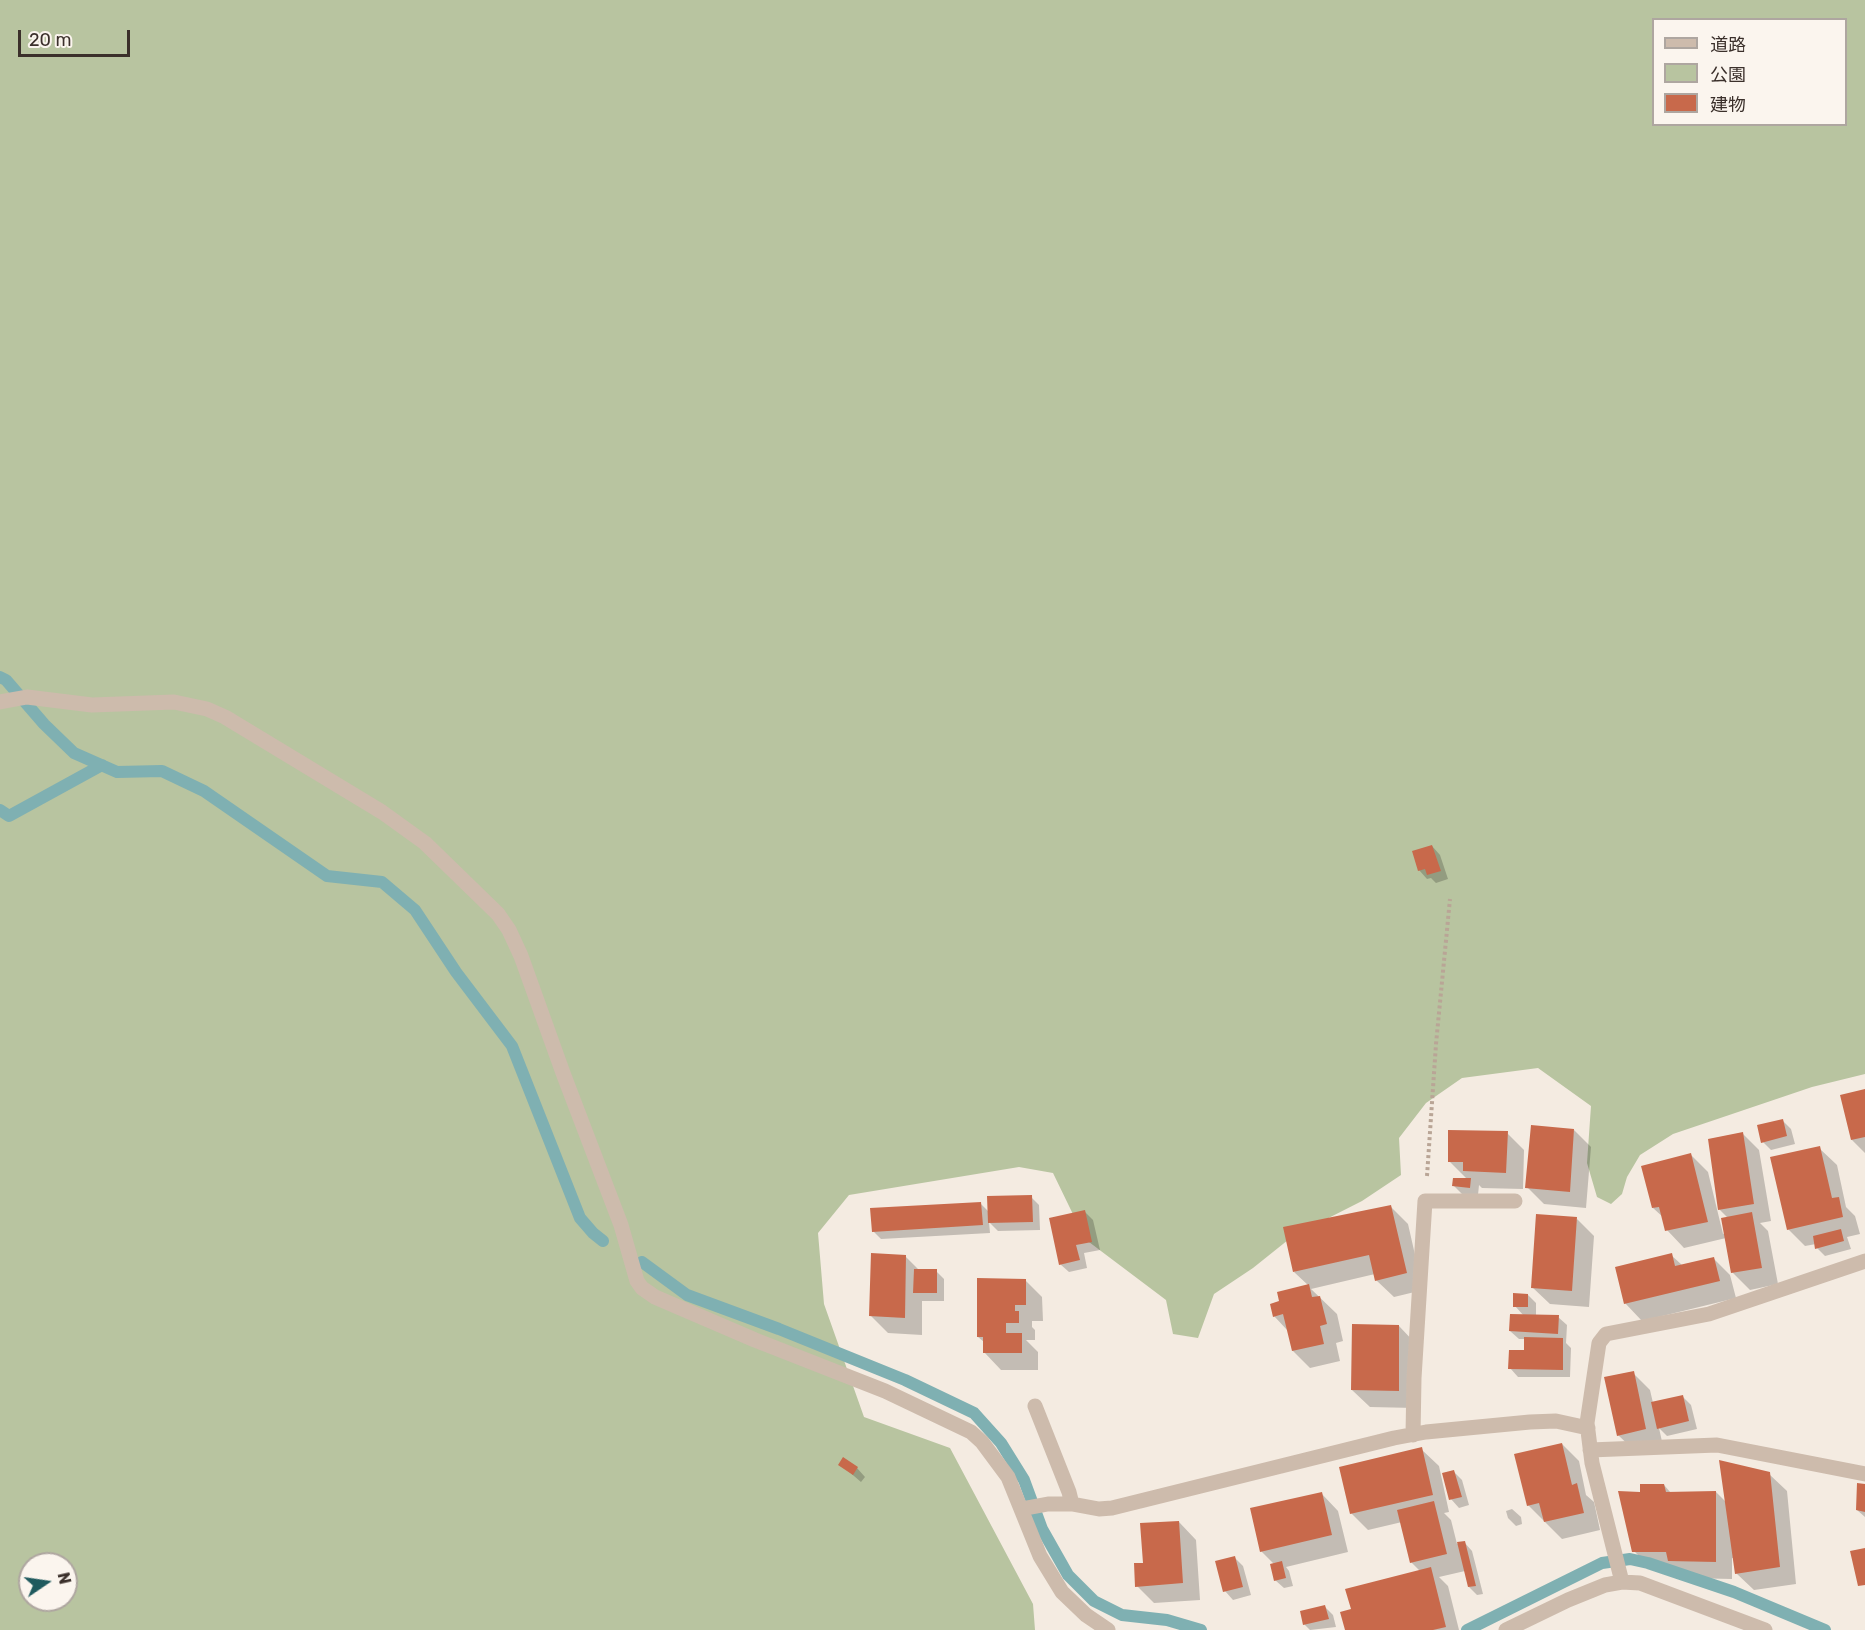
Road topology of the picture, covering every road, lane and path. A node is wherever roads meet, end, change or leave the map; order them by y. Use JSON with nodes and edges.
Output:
{"nodes":[{"id":1,"x":0,"y":702,"type":"edge"},
{"id":2,"x":1450,"y":899,"type":"dead end"},
{"id":3,"x":1425,"y":1201,"type":"junction"},
{"id":4,"x":1515,"y":1201,"type":"dead end"},
{"id":5,"x":1865,"y":1261,"type":"edge"},
{"id":6,"x":1035,"y":1406,"type":"dead end"},
{"id":7,"x":1588,"y":1428,"type":"junction"},
{"id":8,"x":1413,"y":1435,"type":"junction"},
{"id":9,"x":1590,"y":1450,"type":"junction"},
{"id":10,"x":1865,"y":1474,"type":"edge"},
{"id":11,"x":1072,"y":1504,"type":"junction"},
{"id":12,"x":1024,"y":1509,"type":"junction"},
{"id":13,"x":1620,"y":1574,"type":"junction"},
{"id":14,"x":1108,"y":1630,"type":"edge"},
{"id":15,"x":1506,"y":1630,"type":"edge"},
{"id":16,"x":1765,"y":1630,"type":"edge"}],
"edges":[{"from":1,"to":12,"type":"street"},
{"from":2,"to":3,"type":"path"},
{"from":3,"to":4,"type":"street"},
{"from":3,"to":8,"type":"street"},
{"from":5,"to":7,"type":"street"},
{"from":6,"to":11,"type":"street"},
{"from":7,"to":8,"type":"street"},
{"from":7,"to":9,"type":"street"},
{"from":8,"to":11,"type":"street"},
{"from":9,"to":10,"type":"street"},
{"from":9,"to":13,"type":"street"},
{"from":11,"to":12,"type":"street"},
{"from":12,"to":14,"type":"street"},
{"from":13,"to":15,"type":"street"},
{"from":13,"to":16,"type":"street"}]}
